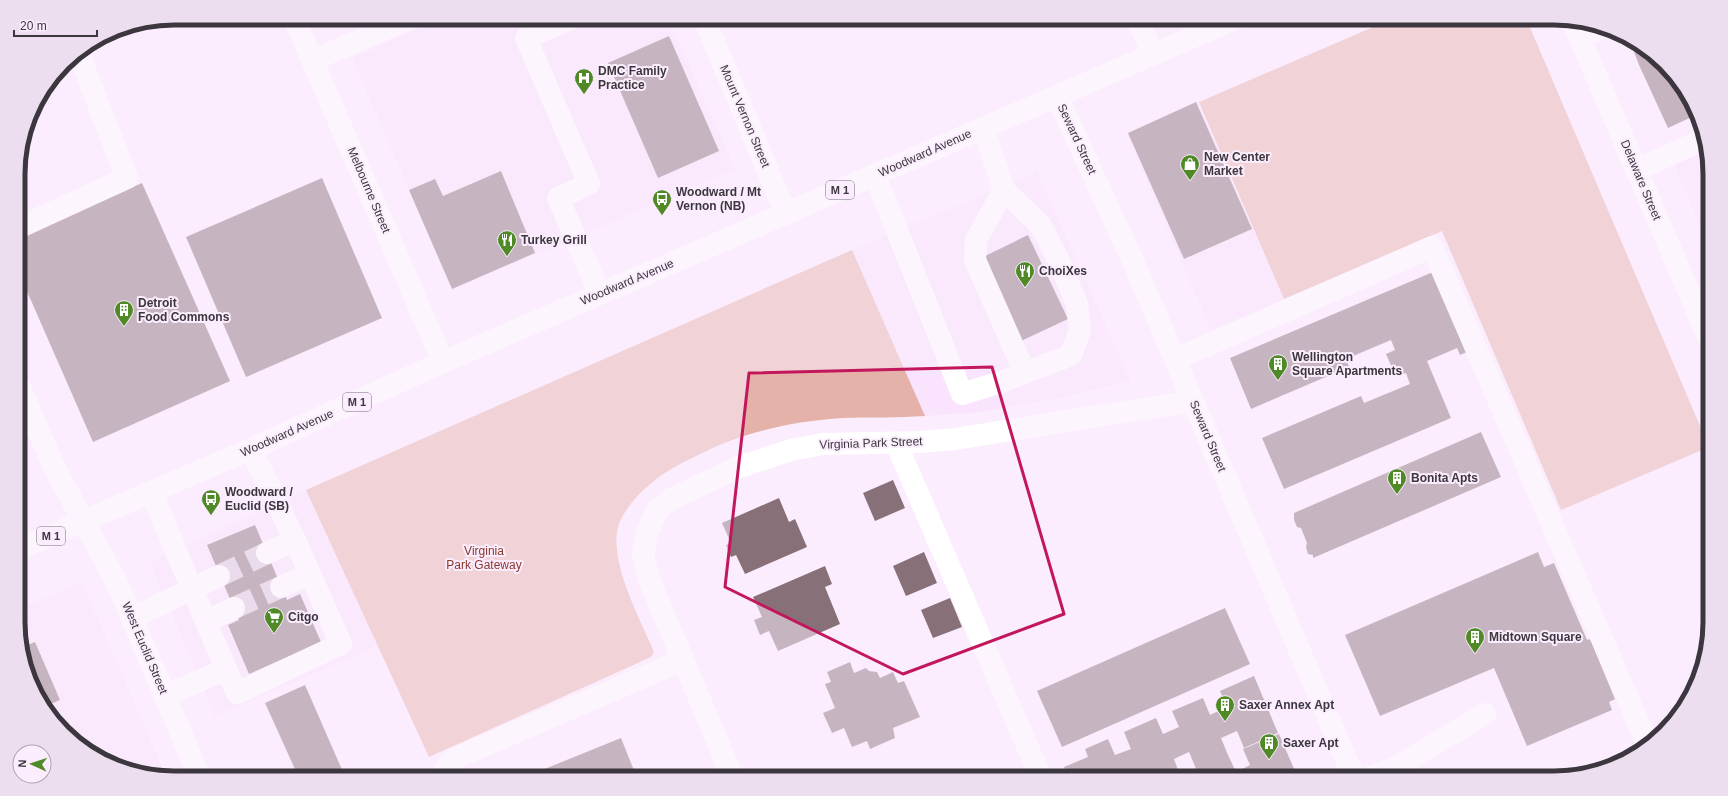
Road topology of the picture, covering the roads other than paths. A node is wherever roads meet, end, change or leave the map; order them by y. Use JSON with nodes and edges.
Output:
{"nodes":[{"id":1,"x":297,"y":25,"type":"edge"},
{"id":2,"x":395,"y":25,"type":"edge"},
{"id":3,"x":557,"y":25,"type":"edge"},
{"id":4,"x":707,"y":25,"type":"edge"},
{"id":5,"x":1140,"y":25,"type":"edge"},
{"id":6,"x":1221,"y":25,"type":"edge"},
{"id":7,"x":1588,"y":29,"type":"edge"},
{"id":8,"x":1576,"y":30,"type":"edge"},
{"id":9,"x":1153,"y":55,"type":"junction"},
{"id":10,"x":80,"y":58,"type":"edge"},
{"id":11,"x":313,"y":60,"type":"junction"},
{"id":12,"x":1057,"y":96,"type":"junction"},
{"id":13,"x":983,"y":128,"type":"junction"},
{"id":14,"x":1699,"y":142,"type":"edge"},
{"id":15,"x":1636,"y":170,"type":"junction"},
{"id":16,"x":874,"y":175,"type":"junction"},
{"id":17,"x":1004,"y":190,"type":"junction"},
{"id":18,"x":786,"y":214,"type":"junction"},
{"id":19,"x":25,"y":225,"type":"edge"},
{"id":20,"x":600,"y":294,"type":"junction"},
{"id":21,"x":1703,"y":325,"type":"edge"},
{"id":22,"x":1176,"y":359,"type":"junction"},
{"id":23,"x":443,"y":362,"type":"junction"},
{"id":24,"x":1025,"y":373,"type":"junction"},
{"id":25,"x":25,"y":400,"type":"edge"},
{"id":26,"x":1193,"y":401,"type":"junction"},
{"id":27,"x":896,"y":443,"type":"junction"},
{"id":28,"x":251,"y":449,"type":"junction"},
{"id":29,"x":151,"y":492,"type":"junction"},
{"id":30,"x":83,"y":521,"type":"junction"},
{"id":31,"x":295,"y":540,"type":"junction"},
{"id":32,"x":25,"y":546,"type":"edge"},
{"id":33,"x":267,"y":553,"type":"tunnel mouth"},
{"id":34,"x":310,"y":574,"type":"junction"},
{"id":35,"x":219,"y":576,"type":"tunnel mouth"},
{"id":36,"x":282,"y":587,"type":"tunnel mouth"},
{"id":37,"x":193,"y":589,"type":"junction"},
{"id":38,"x":234,"y":608,"type":"tunnel mouth"},
{"id":39,"x":132,"y":618,"type":"junction"},
{"id":40,"x":207,"y":621,"type":"junction"},
{"id":41,"x":683,"y":660,"type":"junction"},
{"id":42,"x":226,"y":669,"type":"junction"},
{"id":43,"x":165,"y":696,"type":"junction"},
{"id":44,"x":1485,"y":714,"type":"dead end"},
{"id":45,"x":1646,"y":739,"type":"edge"},
{"id":46,"x":197,"y":771,"type":"edge"},
{"id":47,"x":445,"y":771,"type":"edge"},
{"id":48,"x":730,"y":771,"type":"edge"},
{"id":49,"x":1038,"y":771,"type":"edge"},
{"id":50,"x":1351,"y":771,"type":"edge"},
{"id":51,"x":1390,"y":771,"type":"edge"}],
"edges":[{"from":1,"to":11,"type":"street","name":"Melbourne Street"},
{"from":2,"to":11,"type":"street"},
{"from":3,"to":20,"type":"street"},
{"from":4,"to":18,"type":"street","name":"Mount Vernon Street"},
{"from":5,"to":9,"type":"street"},
{"from":6,"to":9,"type":"street","name":"Woodward Avenue","number":"M 1"},
{"from":7,"to":8,"type":"street"},
{"from":8,"to":15,"type":"street","name":"Delaware Street"},
{"from":9,"to":12,"type":"street","name":"Woodward Avenue","number":"M 1"},
{"from":10,"to":19,"type":"street"},
{"from":11,"to":23,"type":"street","name":"Melbourne Street"},
{"from":12,"to":13,"type":"street","name":"Woodward Avenue","number":"M 1"},
{"from":12,"to":22,"type":"street","name":"Seward Street"},
{"from":13,"to":16,"type":"street","name":"Woodward Avenue","number":"M 1"},
{"from":13,"to":17,"type":"street"},
{"from":14,"to":15,"type":"street"},
{"from":15,"to":21,"type":"street","name":"Delaware Street"},
{"from":16,"to":18,"type":"street","name":"Woodward Avenue","number":"M 1"},
{"from":16,"to":24,"type":"street"},
{"from":17,"to":24,"type":"street"},
{"from":17,"to":24,"type":"street"},
{"from":18,"to":20,"type":"street","name":"Woodward Avenue","number":"M 1"},
{"from":20,"to":23,"type":"street","name":"Woodward Avenue","number":"M 1"},
{"from":22,"to":26,"type":"street","name":"Seward Street"},
{"from":22,"to":45,"type":"street"},
{"from":23,"to":28,"type":"street","name":"Woodward Avenue","number":"M 1"},
{"from":25,"to":30,"type":"street","name":"West Euclid Street"},
{"from":26,"to":27,"type":"street","name":"Virginia Park Street"},
{"from":26,"to":50,"type":"street","name":"Seward Street"},
{"from":27,"to":41,"type":"street","name":"Virginia Park Street"},
{"from":27,"to":49,"type":"street"},
{"from":28,"to":29,"type":"street","name":"Woodward Avenue","number":"M 1"},
{"from":28,"to":31,"type":"street"},
{"from":29,"to":30,"type":"street","name":"Woodward Avenue","number":"M 1"},
{"from":29,"to":37,"type":"street"},
{"from":30,"to":32,"type":"street","name":"Woodward Avenue","number":"M 1"},
{"from":30,"to":39,"type":"street","name":"West Euclid Street"},
{"from":31,"to":33,"type":"street"},
{"from":31,"to":34,"type":"street"},
{"from":34,"to":36,"type":"street"},
{"from":34,"to":42,"type":"street"},
{"from":35,"to":37,"type":"street"},
{"from":37,"to":39,"type":"street"},
{"from":37,"to":40,"type":"street"},
{"from":38,"to":40,"type":"street"},
{"from":39,"to":43,"type":"street","name":"West Euclid Street"},
{"from":40,"to":42,"type":"street"},
{"from":41,"to":47,"type":"street"},
{"from":41,"to":48,"type":"street","name":"Virginia Park Street"},
{"from":42,"to":43,"type":"street"},
{"from":43,"to":46,"type":"street","name":"West Euclid Street"},
{"from":44,"to":51,"type":"street"}]}
